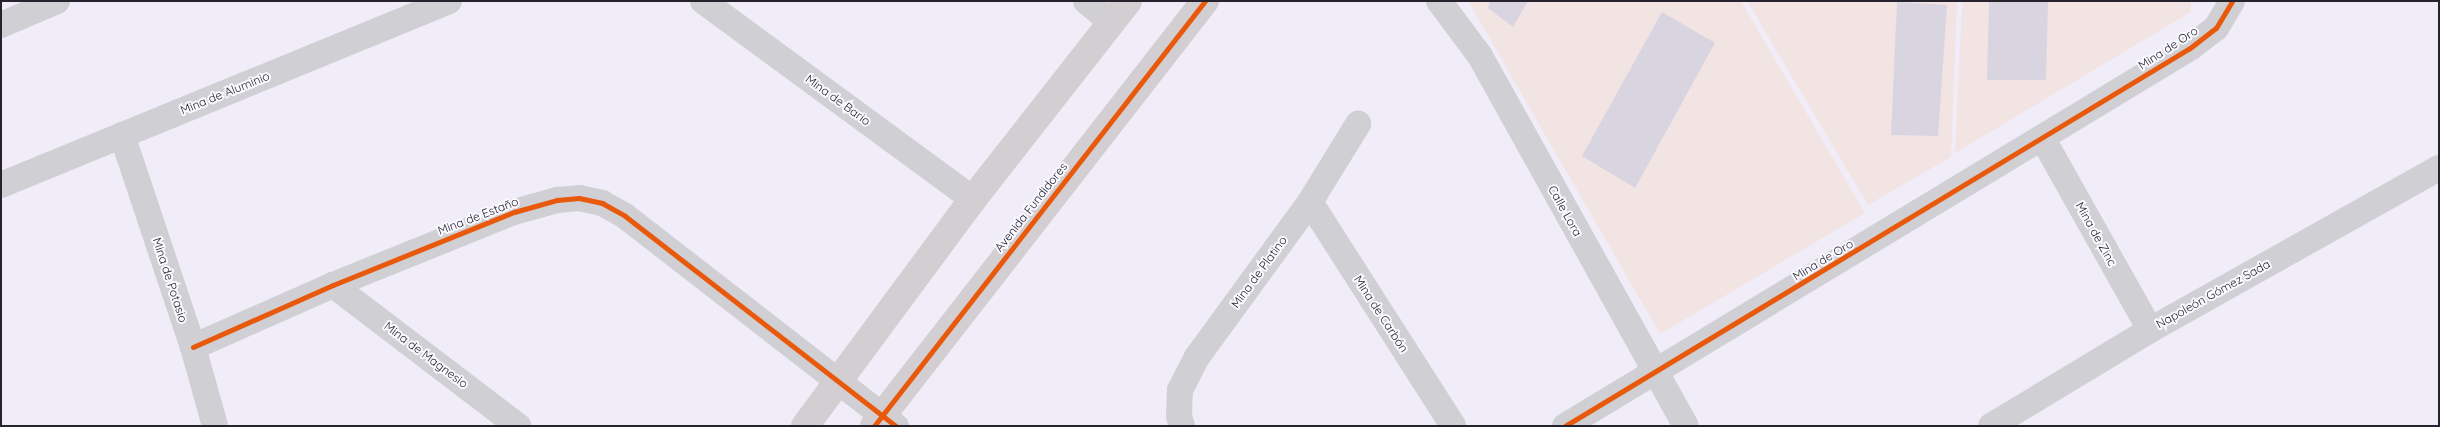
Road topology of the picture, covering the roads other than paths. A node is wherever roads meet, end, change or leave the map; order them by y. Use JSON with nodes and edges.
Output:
{"nodes":[{"id":1,"x":57,"y":1,"type":"edge"},
{"id":2,"x":449,"y":1,"type":"edge"},
{"id":3,"x":703,"y":1,"type":"edge"},
{"id":4,"x":1086,"y":1,"type":"edge"},
{"id":5,"x":1205,"y":1,"type":"edge"},
{"id":6,"x":1439,"y":1,"type":"edge"},
{"id":7,"x":2232,"y":1,"type":"edge"},
{"id":8,"x":1120,"y":11,"type":"edge"},
{"id":9,"x":3,"y":18,"type":"edge"},
{"id":10,"x":1358,"y":124,"type":"dead end"},
{"id":11,"x":122,"y":135,"type":"junction"},
{"id":12,"x":2043,"y":139,"type":"junction"},
{"id":13,"x":2439,"y":168,"type":"edge"},
{"id":14,"x":1,"y":185,"type":"edge"},
{"id":15,"x":973,"y":199,"type":"junction"},
{"id":16,"x":1310,"y":202,"type":"junction"},
{"id":17,"x":333,"y":285,"type":"junction"},
{"id":18,"x":2150,"y":330,"type":"junction"},
{"id":19,"x":193,"y":347,"type":"junction"},
{"id":20,"x":1654,"y":373,"type":"junction"},
{"id":21,"x":839,"y":381,"type":"junction"},
{"id":22,"x":884,"y":422,"type":"edge"},
{"id":23,"x":215,"y":426,"type":"edge"},
{"id":24,"x":518,"y":426,"type":"edge"},
{"id":25,"x":805,"y":426,"type":"edge"},
{"id":26,"x":1182,"y":426,"type":"edge"},
{"id":27,"x":1453,"y":426,"type":"edge"},
{"id":28,"x":1565,"y":426,"type":"edge"},
{"id":29,"x":1686,"y":426,"type":"edge"},
{"id":30,"x":1991,"y":426,"type":"edge"}],
"edges":[{"from":1,"to":9,"type":"street"},
{"from":2,"to":11,"type":"street","name":"Mina de Aluminio"},
{"from":3,"to":15,"type":"street","name":"Mina de Bario"},
{"from":4,"to":8,"type":"street"},
{"from":5,"to":22,"type":"street","name":"Avenida Fundidores"},
{"from":6,"to":20,"type":"street","name":"Calle Lora"},
{"from":7,"to":12,"type":"street","name":"Mina de Oro"},
{"from":8,"to":15,"type":"street"},
{"from":10,"to":16,"type":"street","name":"Mina de Platino"},
{"from":11,"to":14,"type":"street","name":"Mina de Aluminio"},
{"from":11,"to":19,"type":"street","name":"Mina de Potasio"},
{"from":12,"to":18,"type":"street","name":"Mina de Zinc"},
{"from":12,"to":20,"type":"street","name":"Mina de Oro"},
{"from":13,"to":18,"type":"street","name":"Napoleón Gómez Sada"},
{"from":15,"to":21,"type":"street"},
{"from":16,"to":26,"type":"street","name":"Mina de Platino"},
{"from":16,"to":27,"type":"street","name":"Mina de Carbón"},
{"from":17,"to":19,"type":"street","name":"Mina de Estaño"},
{"from":17,"to":21,"type":"street","name":"Mina de Estaño"},
{"from":17,"to":24,"type":"street","name":"Mina de Magnesio"},
{"from":18,"to":30,"type":"street","name":"Napoleón Gómez Sada"},
{"from":19,"to":23,"type":"street","name":"Mina de Potasio"},
{"from":20,"to":28,"type":"street","name":"Mina de Oro"},
{"from":20,"to":29,"type":"street","name":"Calle Lora"},
{"from":21,"to":22,"type":"street","name":"Mina de Estaño"},
{"from":21,"to":25,"type":"street"}]}
